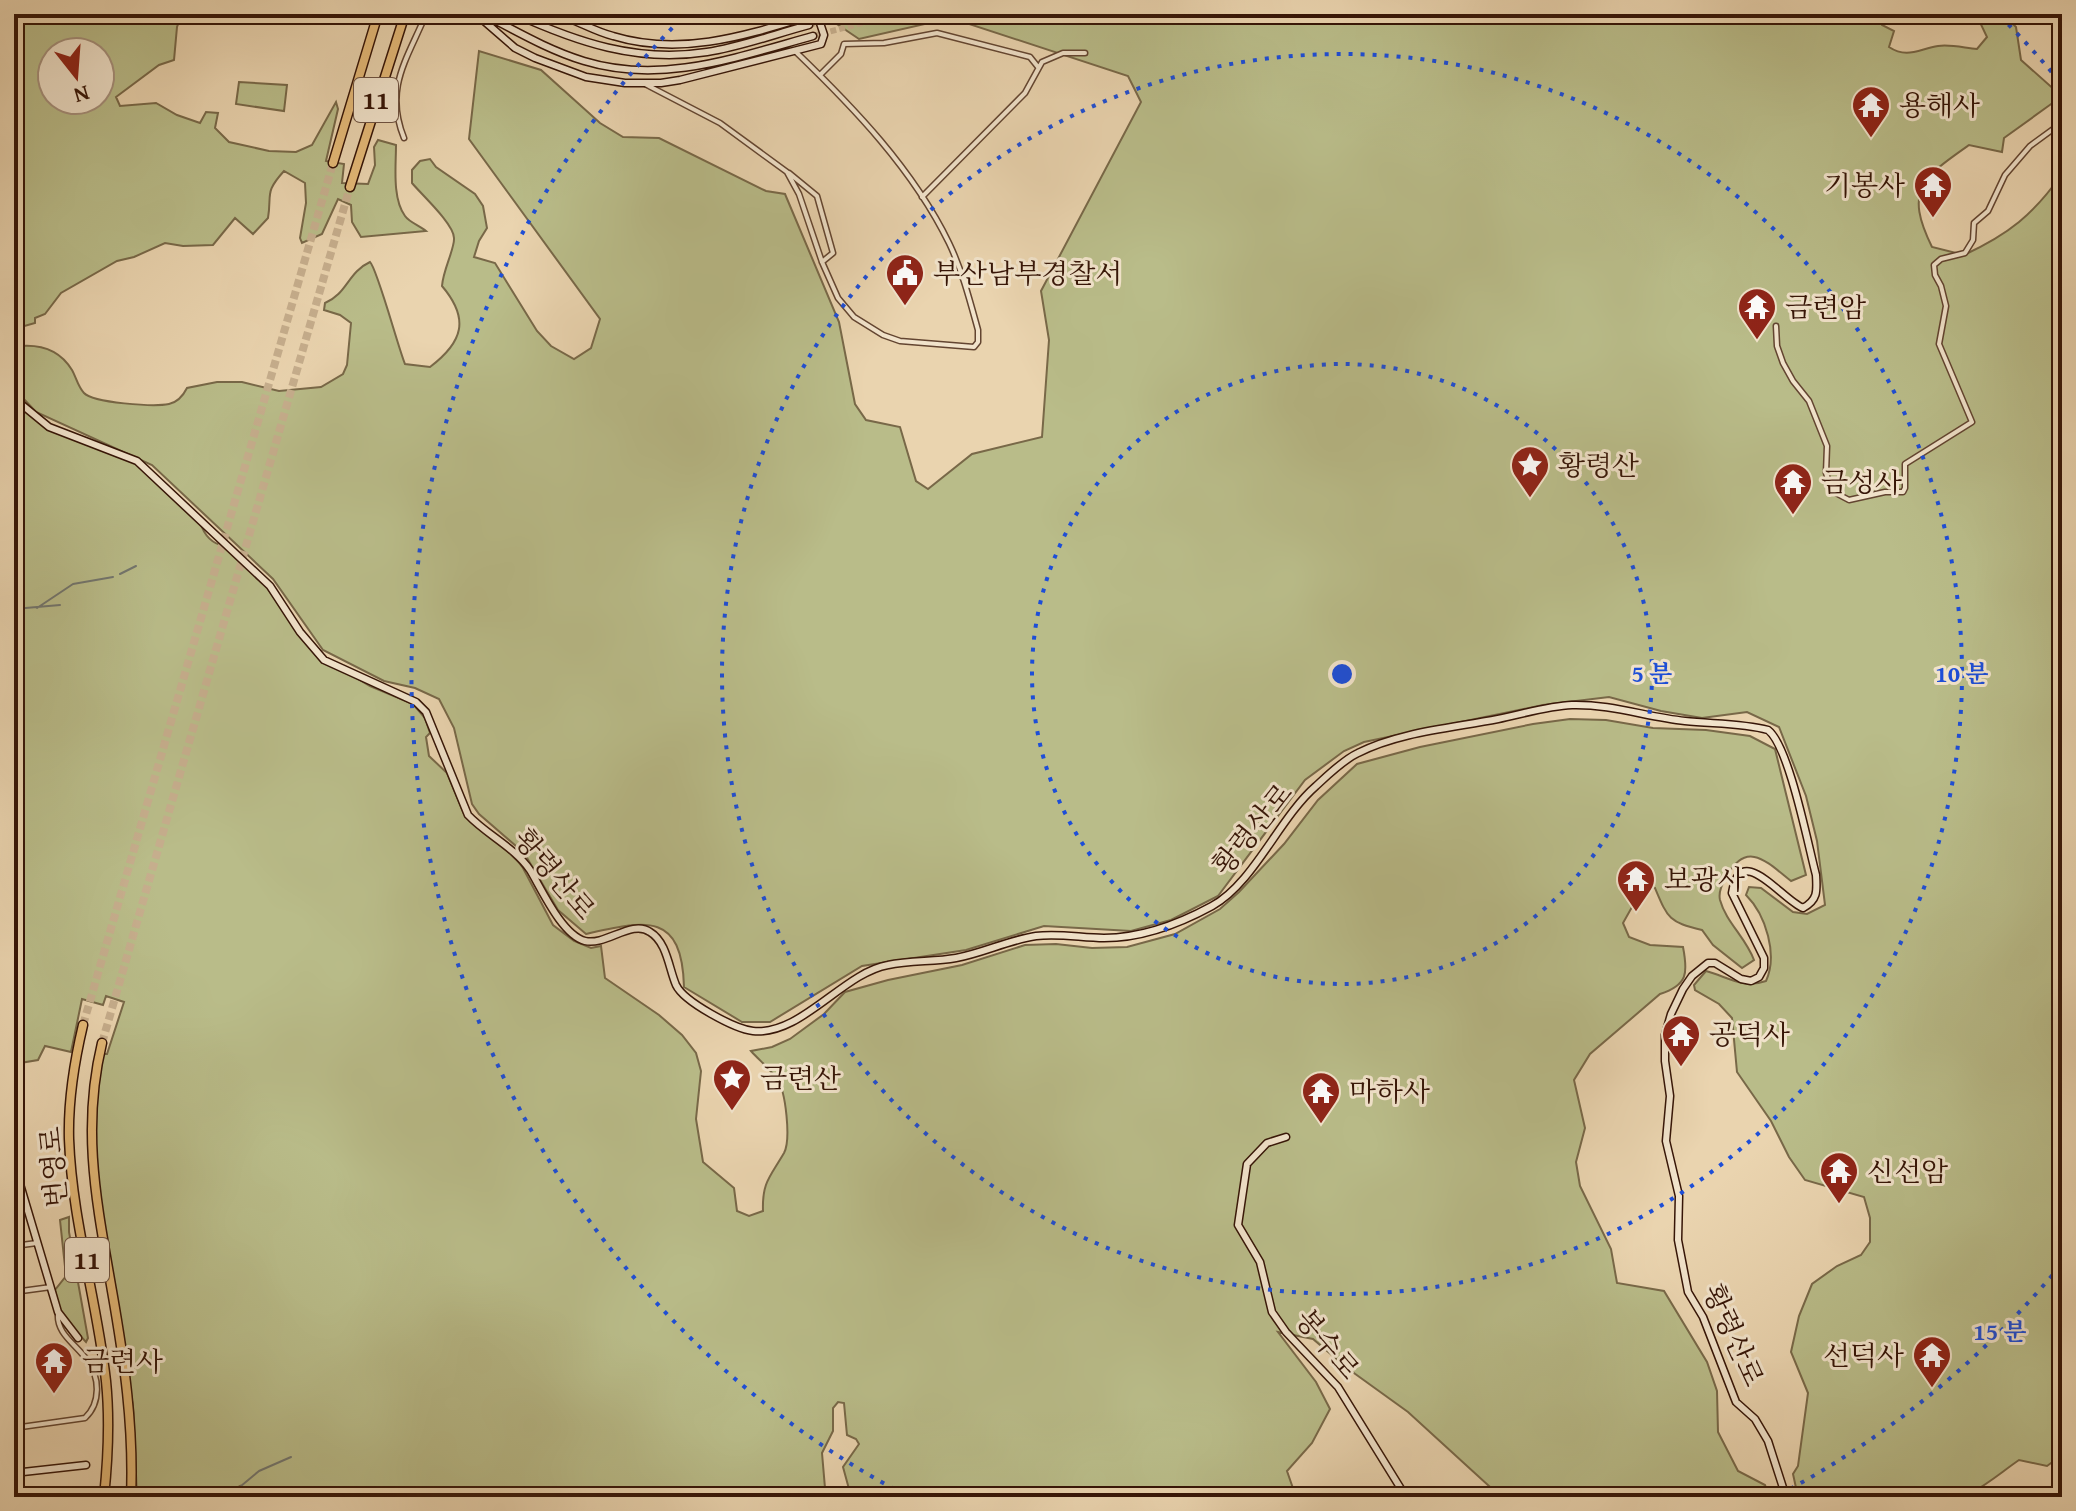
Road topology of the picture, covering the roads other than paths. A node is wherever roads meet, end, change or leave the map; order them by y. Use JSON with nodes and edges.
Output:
{"nodes":[{"id":1,"x":378,"y":14,"type":"edge"},
{"id":2,"x":405,"y":14,"type":"edge"},
{"id":3,"x":426,"y":14,"type":"edge"},
{"id":4,"x":476,"y":14,"type":"edge"},
{"id":5,"x":483,"y":14,"type":"edge"},
{"id":6,"x":515,"y":14,"type":"edge"},
{"id":7,"x":557,"y":14,"type":"edge"},
{"id":8,"x":809,"y":25,"type":"tunnel mouth"},
{"id":9,"x":553,"y":31,"type":"junction"},
{"id":10,"x":526,"y":36,"type":"junction"},
{"id":11,"x":813,"y":36,"type":"tunnel mouth"},
{"id":12,"x":515,"y":48,"type":"junction"},
{"id":13,"x":796,"y":52,"type":"junction"},
{"id":14,"x":1085,"y":53,"type":"dead end"},
{"id":15,"x":1038,"y":67,"type":"junction"},
{"id":16,"x":820,"y":75,"type":"junction"},
{"id":17,"x":645,"y":84,"type":"junction"},
{"id":18,"x":2062,"y":118,"type":"edge"},
{"id":19,"x":404,"y":138,"type":"dead end"},
{"id":20,"x":333,"y":163,"type":"tunnel mouth"},
{"id":21,"x":787,"y":172,"type":"junction"},
{"id":22,"x":350,"y":187,"type":"tunnel mouth"},
{"id":23,"x":922,"y":197,"type":"junction"},
{"id":24,"x":822,"y":262,"type":"junction"},
{"id":25,"x":1776,"y":326,"type":"dead end"},
{"id":26,"x":14,"y":394,"type":"edge"},
{"id":27,"x":83,"y":1025,"type":"tunnel mouth"},
{"id":28,"x":102,"y":1043,"type":"tunnel mouth"},
{"id":29,"x":1286,"y":1137,"type":"dead end"},
{"id":30,"x":14,"y":1164,"type":"edge"},
{"id":31,"x":18,"y":1196,"type":"edge"},
{"id":32,"x":37,"y":1243,"type":"junction"},
{"id":33,"x":14,"y":1246,"type":"edge"},
{"id":34,"x":51,"y":1287,"type":"junction"},
{"id":35,"x":14,"y":1292,"type":"edge"},
{"id":36,"x":58,"y":1312,"type":"junction"},
{"id":37,"x":78,"y":1338,"type":"dead end"},
{"id":38,"x":14,"y":1428,"type":"edge"},
{"id":39,"x":86,"y":1465,"type":"dead end"},
{"id":40,"x":14,"y":1473,"type":"edge"},
{"id":41,"x":104,"y":1497,"type":"edge"},
{"id":42,"x":131,"y":1497,"type":"edge"},
{"id":43,"x":1406,"y":1497,"type":"edge"},
{"id":44,"x":1786,"y":1497,"type":"edge"}],
"edges":[{"from":1,"to":20,"type":"highway","number":"11"},
{"from":2,"to":22,"type":"highway","number":"11"},
{"from":3,"to":19,"type":"street"},
{"from":4,"to":12,"type":"street"},
{"from":5,"to":10,"type":"street"},
{"from":6,"to":9,"type":"street"},
{"from":7,"to":9,"type":"street"},
{"from":7,"to":13,"type":"street"},
{"from":8,"to":9,"type":"street"},
{"from":10,"to":11,"type":"street"},
{"from":10,"to":12,"type":"street"},
{"from":12,"to":17,"type":"street"},
{"from":13,"to":16,"type":"street"},
{"from":13,"to":17,"type":"street"},
{"from":14,"to":15,"type":"street"},
{"from":15,"to":16,"type":"street"},
{"from":15,"to":23,"type":"street"},
{"from":16,"to":23,"type":"street"},
{"from":17,"to":21,"type":"street"},
{"from":18,"to":25,"type":"street"},
{"from":21,"to":24,"type":"street"},
{"from":21,"to":24,"type":"street"},
{"from":23,"to":24,"type":"street"},
{"from":26,"to":44,"type":"street","name":"황령산로"},
{"from":27,"to":41,"type":"highway","name":"번영로","number":"11"},
{"from":28,"to":42,"type":"highway","name":"번영로","number":"11"},
{"from":29,"to":43,"type":"street","name":"봉수로"},
{"from":30,"to":31,"type":"street"},
{"from":31,"to":32,"type":"street"},
{"from":32,"to":33,"type":"street"},
{"from":32,"to":34,"type":"street"},
{"from":34,"to":35,"type":"street"},
{"from":34,"to":36,"type":"street"},
{"from":36,"to":37,"type":"street"},
{"from":36,"to":38,"type":"street"},
{"from":39,"to":40,"type":"street"}]}
